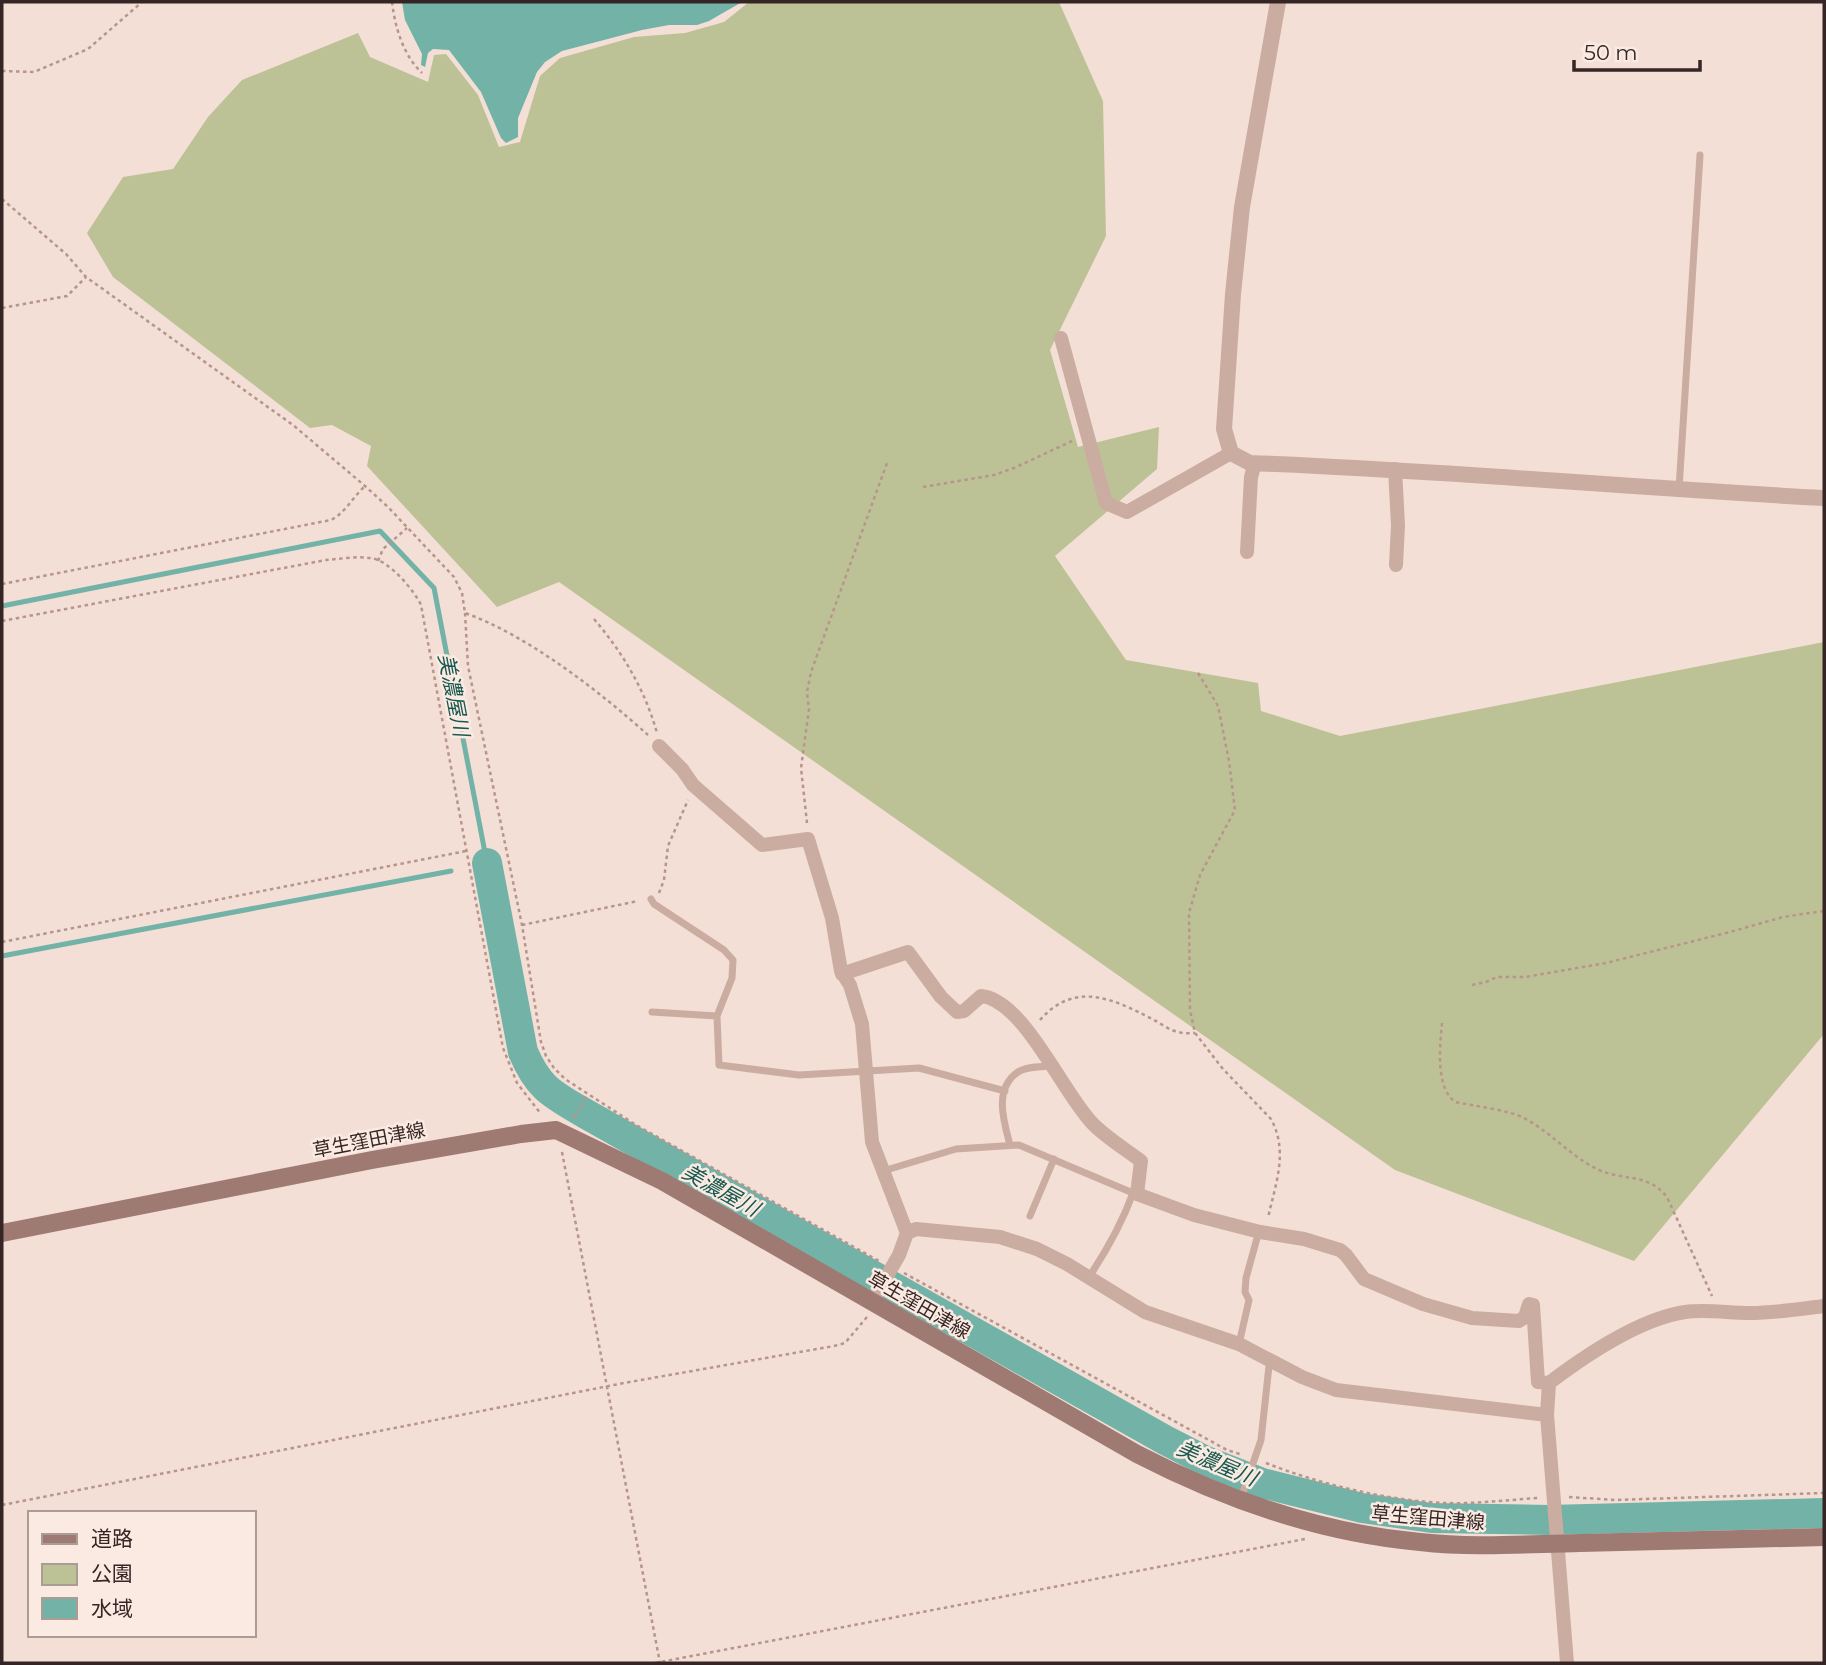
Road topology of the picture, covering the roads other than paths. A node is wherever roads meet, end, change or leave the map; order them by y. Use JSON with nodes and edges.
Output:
{"nodes":[{"id":1,"x":1278,"y":2,"type":"edge"},
{"id":2,"x":1700,"y":155,"type":"dead end"},
{"id":3,"x":1061,"y":338,"type":"dead end"},
{"id":4,"x":1231,"y":453,"type":"junction"},
{"id":5,"x":1255,"y":463,"type":"junction"},
{"id":6,"x":1395,"y":469,"type":"junction"},
{"id":7,"x":1679,"y":490,"type":"junction"},
{"id":8,"x":1824,"y":498,"type":"edge"},
{"id":9,"x":1247,"y":552,"type":"dead end"},
{"id":10,"x":1396,"y":565,"type":"dead end"},
{"id":11,"x":659,"y":746,"type":"road end"},
{"id":12,"x":651,"y":899,"type":"road end"},
{"id":13,"x":842,"y":974,"type":"junction"},
{"id":14,"x":652,"y":1012,"type":"dead end"},
{"id":15,"x":717,"y":1016,"type":"junction"},
{"id":16,"x":1051,"y":1066,"type":"junction"},
{"id":17,"x":866,"y":1070,"type":"junction"},
{"id":18,"x":1005,"y":1091,"type":"junction"},
{"id":19,"x":1010,"y":1145,"type":"junction"},
{"id":20,"x":1054,"y":1159,"type":"junction"},
{"id":21,"x":883,"y":1171,"type":"junction"},
{"id":22,"x":1135,"y":1193,"type":"junction"},
{"id":23,"x":1030,"y":1216,"type":"dead end"},
{"id":24,"x":1264,"y":1232,"type":"junction"},
{"id":25,"x":2,"y":1233,"type":"edge"},
{"id":26,"x":908,"y":1233,"type":"junction"},
{"id":27,"x":1089,"y":1277,"type":"junction"},
{"id":28,"x":874,"y":1303,"type":"junction"},
{"id":29,"x":1824,"y":1306,"type":"edge"},
{"id":30,"x":1239,"y":1344,"type":"junction"},
{"id":31,"x":1273,"y":1361,"type":"junction"},
{"id":32,"x":1549,"y":1383,"type":"junction"},
{"id":33,"x":1547,"y":1415,"type":"junction"},
{"id":34,"x":1242,"y":1496,"type":"junction"},
{"id":35,"x":1824,"y":1537,"type":"edge"},
{"id":36,"x":1557,"y":1539,"type":"junction"},
{"id":37,"x":1567,"y":1663,"type":"edge"}],
"edges":[{"from":1,"to":4,"type":"street"},
{"from":2,"to":7,"type":"lane"},
{"from":3,"to":4,"type":"street"},
{"from":4,"to":5,"type":"street"},
{"from":5,"to":6,"type":"street"},
{"from":5,"to":9,"type":"street"},
{"from":6,"to":7,"type":"street"},
{"from":6,"to":10,"type":"street"},
{"from":7,"to":8,"type":"street"},
{"from":11,"to":13,"type":"street"},
{"from":12,"to":15,"type":"lane"},
{"from":13,"to":16,"type":"street"},
{"from":13,"to":17,"type":"street"},
{"from":14,"to":15,"type":"lane"},
{"from":15,"to":17,"type":"lane"},
{"from":16,"to":18,"type":"lane"},
{"from":16,"to":22,"type":"street"},
{"from":17,"to":18,"type":"lane"},
{"from":17,"to":21,"type":"street"},
{"from":18,"to":19,"type":"lane"},
{"from":19,"to":20,"type":"lane"},
{"from":19,"to":21,"type":"lane"},
{"from":20,"to":22,"type":"lane"},
{"from":20,"to":23,"type":"lane"},
{"from":21,"to":26,"type":"street"},
{"from":22,"to":24,"type":"street"},
{"from":22,"to":27,"type":"lane"},
{"from":24,"to":30,"type":"lane"},
{"from":24,"to":32,"type":"street"},
{"from":25,"to":28,"type":"main road","name":"草生窪田津線"},
{"from":26,"to":27,"type":"street"},
{"from":26,"to":28,"type":"street"},
{"from":27,"to":30,"type":"street"},
{"from":28,"to":34,"type":"main road","name":"草生窪田津線"},
{"from":29,"to":32,"type":"street"},
{"from":30,"to":31,"type":"street"},
{"from":31,"to":33,"type":"street"},
{"from":31,"to":34,"type":"lane"},
{"from":32,"to":33,"type":"street"},
{"from":33,"to":36,"type":"street"},
{"from":34,"to":36,"type":"main road","name":"草生窪田津線"},
{"from":35,"to":36,"type":"main road","name":"草生窪田津線"},
{"from":36,"to":37,"type":"street"}]}
